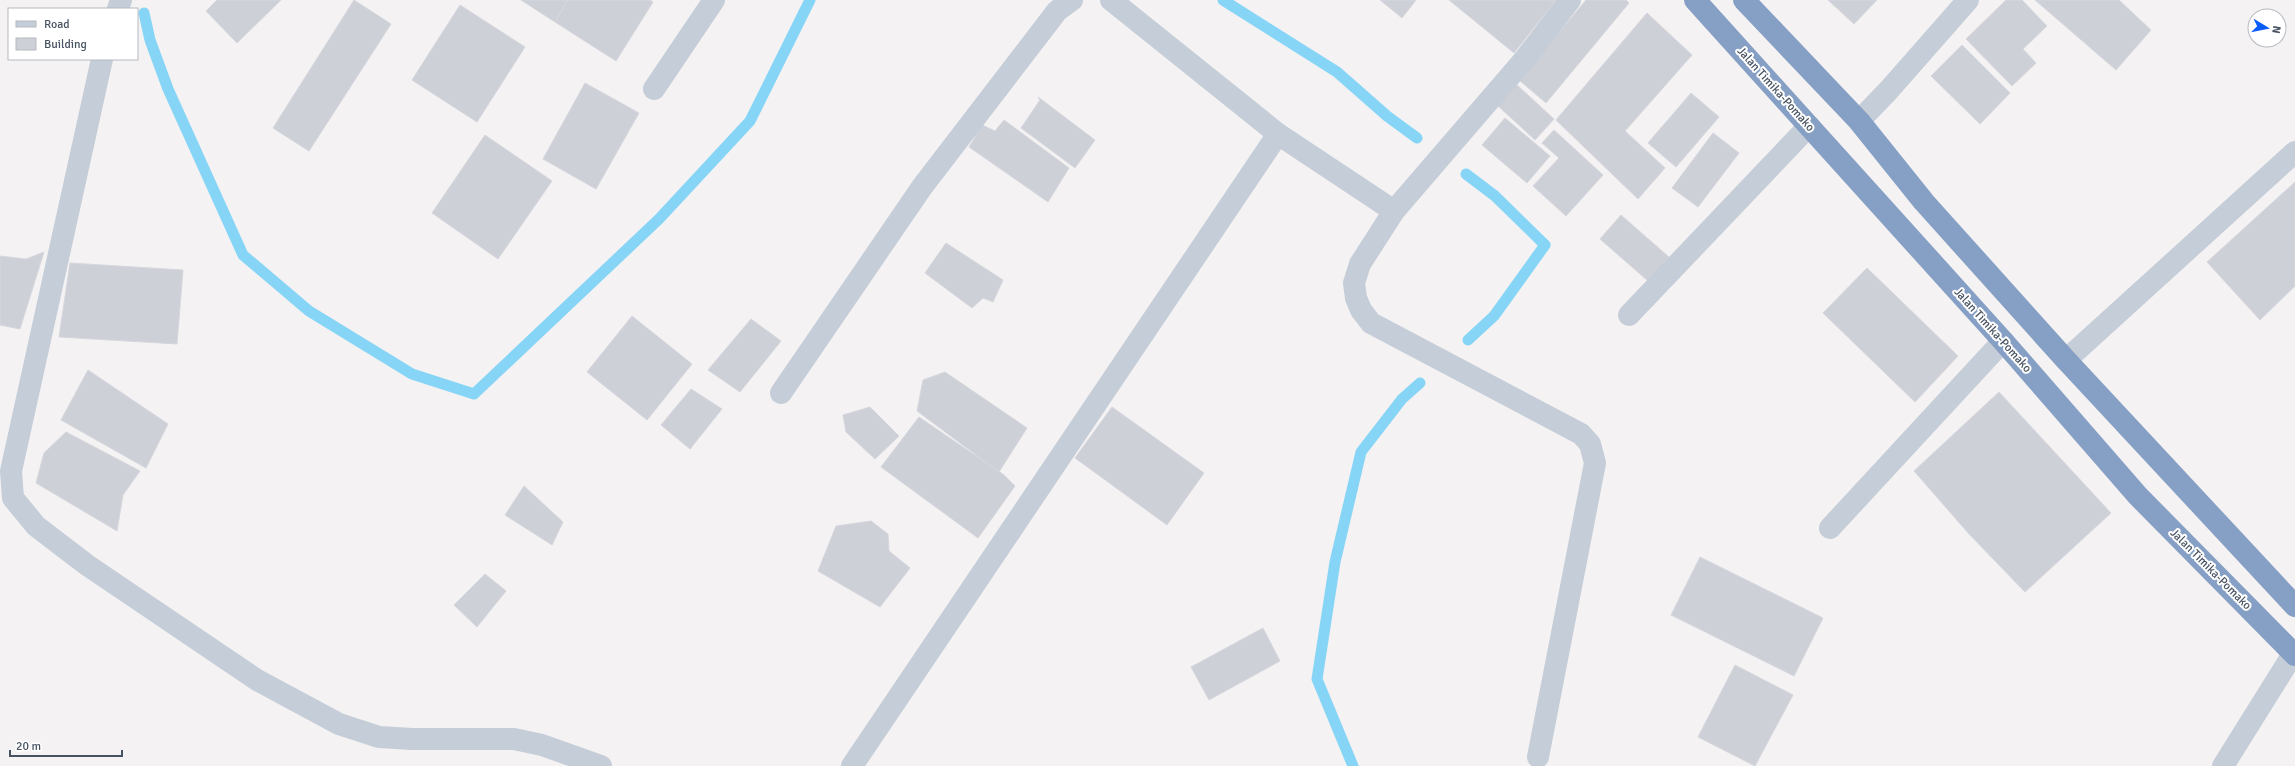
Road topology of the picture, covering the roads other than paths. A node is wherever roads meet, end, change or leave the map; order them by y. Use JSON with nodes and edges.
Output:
{"nodes":[{"id":1,"x":714,"y":0,"type":"edge"},
{"id":2,"x":1072,"y":0,"type":"edge"},
{"id":3,"x":1111,"y":0,"type":"edge"},
{"id":4,"x":1570,"y":0,"type":"edge"},
{"id":5,"x":1695,"y":0,"type":"edge"},
{"id":6,"x":1744,"y":0,"type":"edge"},
{"id":7,"x":1968,"y":0,"type":"edge"},
{"id":8,"x":102,"y":60,"type":"edge"},
{"id":9,"x":654,"y":89,"type":"dead end"},
{"id":10,"x":1858,"y":121,"type":"junction"},
{"id":11,"x":1809,"y":126,"type":"junction"},
{"id":12,"x":1278,"y":134,"type":"junction"},
{"id":13,"x":2295,"y":152,"type":"edge"},
{"id":14,"x":1394,"y":211,"type":"junction"},
{"id":15,"x":1629,"y":315,"type":"dead end"},
{"id":16,"x":2003,"y":341,"type":"junction"},
{"id":17,"x":2066,"y":360,"type":"junction"},
{"id":18,"x":780,"y":392,"type":"dead end"},
{"id":19,"x":1830,"y":528,"type":"dead end"},
{"id":20,"x":2295,"y":606,"type":"edge"},
{"id":21,"x":2294,"y":654,"type":"edge"},
{"id":22,"x":1538,"y":757,"type":"dead end"},
{"id":23,"x":601,"y":766,"type":"edge"},
{"id":24,"x":852,"y":766,"type":"edge"},
{"id":25,"x":2223,"y":766,"type":"edge"}],
"edges":[{"from":1,"to":9,"type":"street"},
{"from":2,"to":18,"type":"street"},
{"from":3,"to":12,"type":"street"},
{"from":4,"to":14,"type":"street"},
{"from":5,"to":11,"type":"highway","name":"Jalan Timika-Pomako"},
{"from":6,"to":10,"type":"highway"},
{"from":7,"to":10,"type":"street"},
{"from":8,"to":23,"type":"street"},
{"from":10,"to":17,"type":"highway"},
{"from":11,"to":15,"type":"street"},
{"from":11,"to":16,"type":"highway","name":"Jalan Timika-Pomako"},
{"from":12,"to":14,"type":"street"},
{"from":12,"to":24,"type":"street"},
{"from":13,"to":17,"type":"street"},
{"from":14,"to":22,"type":"street"},
{"from":16,"to":19,"type":"street"},
{"from":16,"to":21,"type":"highway","name":"Jalan Timika-Pomako"},
{"from":17,"to":20,"type":"highway"},
{"from":21,"to":25,"type":"street"}]}
